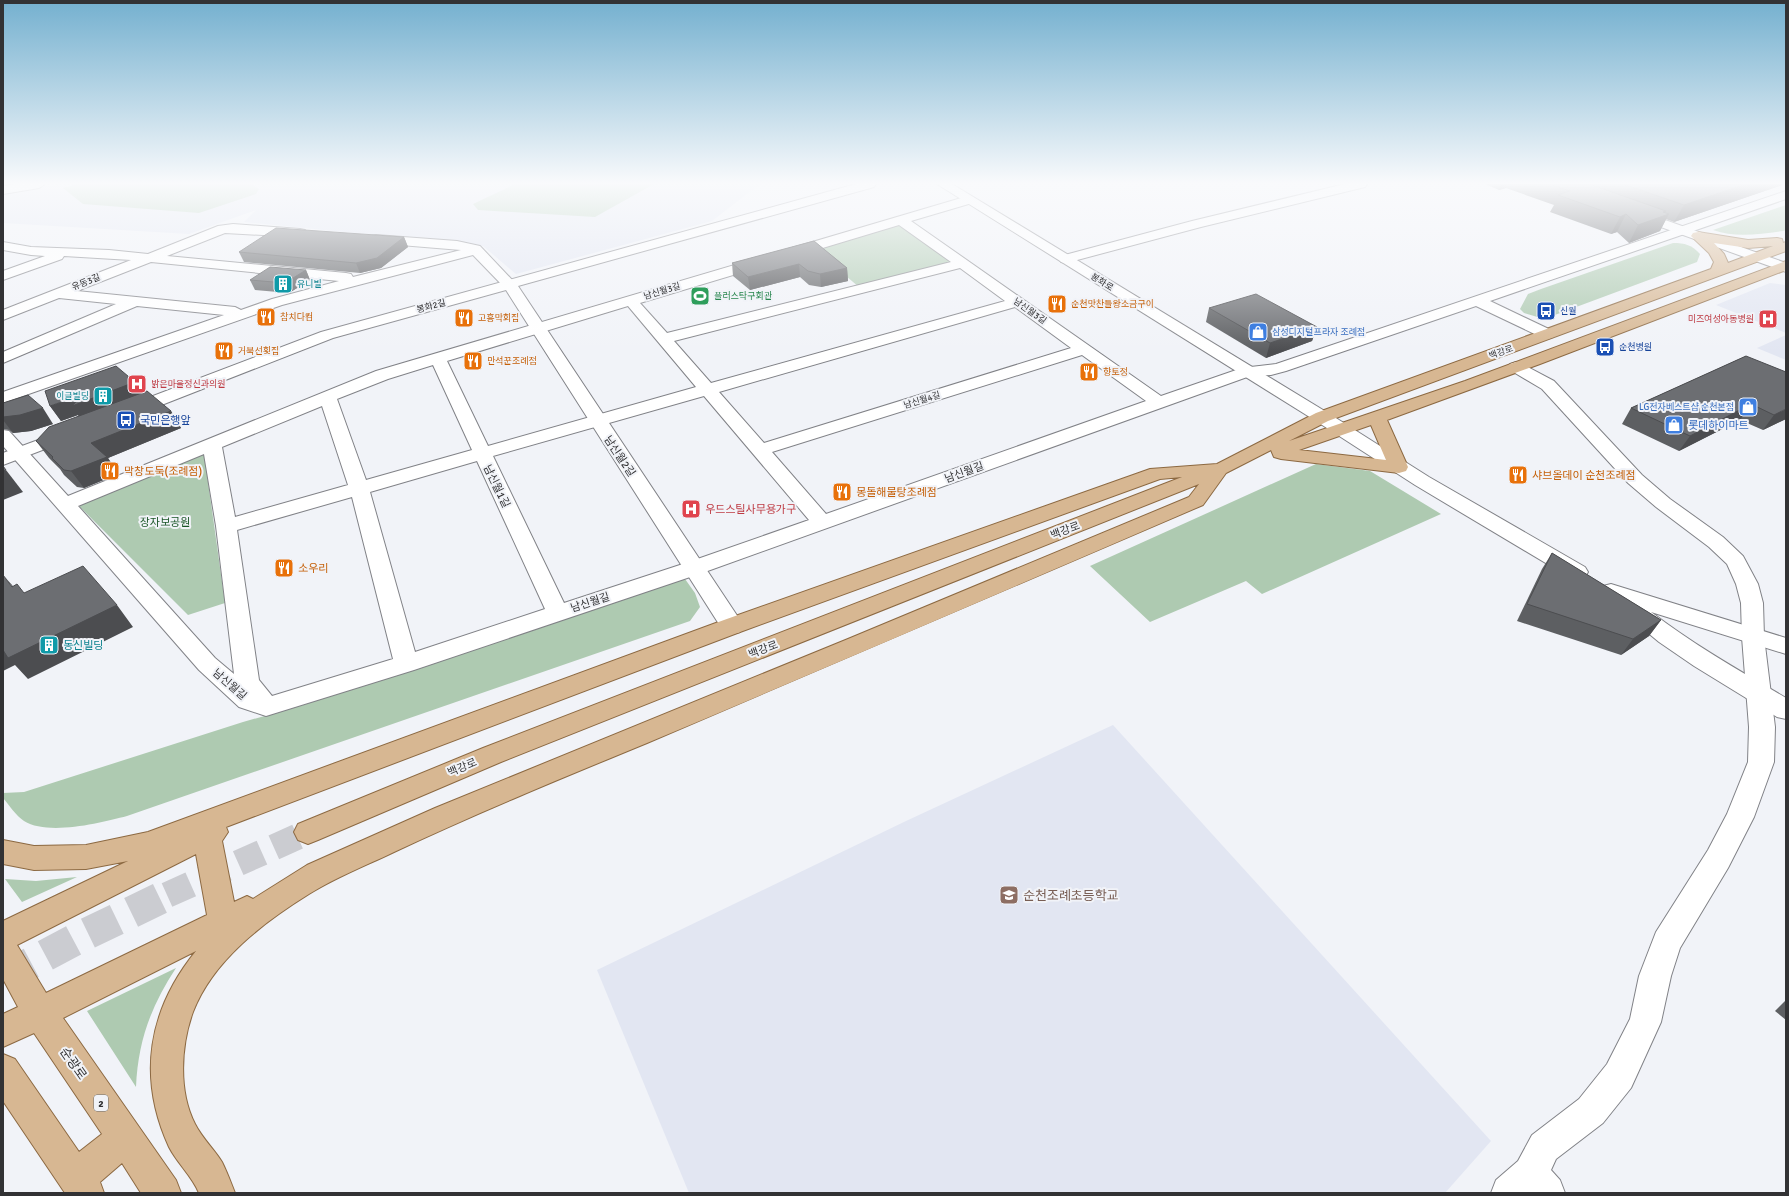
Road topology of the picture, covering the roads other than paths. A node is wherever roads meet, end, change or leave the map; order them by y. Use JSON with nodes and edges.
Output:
{"nodes":[{"id":1,"x":194,"y":240,"type":"edge"},
{"id":2,"x":388,"y":240,"type":"edge"},
{"id":3,"x":669,"y":240,"type":"edge"},
{"id":4,"x":834,"y":240,"type":"edge"},
{"id":5,"x":930,"y":240,"type":"edge"},
{"id":6,"x":1033,"y":240,"type":"edge"},
{"id":7,"x":1139,"y":240,"type":"edge"},
{"id":8,"x":1657,"y":240,"type":"edge"},
{"id":9,"x":1703,"y":240,"type":"edge"},
{"id":10,"x":1709,"y":240,"type":"edge"},
{"id":11,"x":1722,"y":240,"type":"edge"},
{"id":12,"x":1786,"y":242,"type":"edge"},
{"id":13,"x":3,"y":246,"type":"edge"},
{"id":14,"x":1786,"y":246,"type":"edge"},
{"id":15,"x":477,"y":251,"type":"junction"},
{"id":16,"x":65,"y":252,"type":"junction"},
{"id":17,"x":1756,"y":257,"type":"junction"},
{"id":18,"x":146,"y":258,"type":"junction"},
{"id":19,"x":1066,"y":260,"type":"junction"},
{"id":20,"x":963,"y":263,"type":"junction"},
{"id":21,"x":1785,"y":270,"type":"edge"},
{"id":22,"x":1717,"y":271,"type":"junction"},
{"id":23,"x":3,"y":276,"type":"edge"},
{"id":24,"x":362,"y":279,"type":"junction"},
{"id":25,"x":509,"y":284,"type":"junction"},
{"id":26,"x":56,"y":294,"type":"junction"},
{"id":27,"x":630,"y":300,"type":"junction"},
{"id":28,"x":1477,"y":301,"type":"junction"},
{"id":29,"x":135,"y":302,"type":"junction"},
{"id":30,"x":1017,"y":302,"type":"junction"},
{"id":31,"x":242,"y":313,"type":"junction"},
{"id":32,"x":3,"y":315,"type":"edge"},
{"id":33,"x":537,"y":328,"type":"junction"},
{"id":34,"x":1547,"y":334,"type":"junction"},
{"id":35,"x":664,"y":339,"type":"junction"},
{"id":36,"x":1084,"y":350,"type":"junction"},
{"id":37,"x":3,"y":358,"type":"edge"},
{"id":38,"x":438,"y":358,"type":"junction"},
{"id":39,"x":1516,"y":367,"type":"junction"},
{"id":40,"x":1248,"y":371,"type":"junction"},
{"id":41,"x":707,"y":389,"type":"junction"},
{"id":42,"x":328,"y":397,"type":"junction"},
{"id":43,"x":3,"y":398,"type":"edge"},
{"id":44,"x":1160,"y":403,"type":"junction"},
{"id":45,"x":1322,"y":416,"type":"junction"},
{"id":46,"x":114,"y":417,"type":"edge"},
{"id":47,"x":1377,"y":418,"type":"junction"},
{"id":48,"x":597,"y":421,"type":"junction"},
{"id":49,"x":84,"y":428,"type":"edge"},
{"id":50,"x":1342,"y":430,"type":"junction"},
{"id":51,"x":3,"y":435,"type":"edge"},
{"id":52,"x":212,"y":444,"type":"junction"},
{"id":53,"x":760,"y":450,"type":"junction"},
{"id":54,"x":1272,"y":452,"type":"junction"},
{"id":55,"x":482,"y":454,"type":"junction"},
{"id":56,"x":11,"y":456,"type":"edge"},
{"id":57,"x":1399,"y":467,"type":"junction"},
{"id":58,"x":1221,"y":469,"type":"junction"},
{"id":59,"x":359,"y":488,"type":"junction"},
{"id":60,"x":64,"y":505,"type":"junction"},
{"id":61,"x":822,"y":522,"type":"junction"},
{"id":62,"x":226,"y":526,"type":"junction"},
{"id":63,"x":694,"y":568,"type":"junction"},
{"id":64,"x":1610,"y":592,"type":"junction"},
{"id":65,"x":558,"y":612,"type":"junction"},
{"id":66,"x":732,"y":626,"type":"junction"},
{"id":67,"x":1753,"y":637,"type":"junction"},
{"id":68,"x":1786,"y":646,"type":"edge"},
{"id":69,"x":406,"y":664,"type":"junction"},
{"id":70,"x":1759,"y":693,"type":"junction"},
{"id":71,"x":266,"y":707,"type":"junction"},
{"id":72,"x":1786,"y":710,"type":"edge"},
{"id":73,"x":272,"y":798,"type":"junction"},
{"id":74,"x":308,"y":832,"type":"tunnel mouth"},
{"id":75,"x":207,"y":836,"type":"junction"},
{"id":76,"x":3,"y":852,"type":"edge"},
{"id":77,"x":300,"y":884,"type":"junction"},
{"id":78,"x":223,"y":922,"type":"junction"},
{"id":79,"x":3,"y":936,"type":"edge"},
{"id":80,"x":3,"y":950,"type":"edge"},
{"id":81,"x":39,"y":1012,"type":"junction"},
{"id":82,"x":3,"y":1031,"type":"edge"},
{"id":83,"x":3,"y":1072,"type":"edge"},
{"id":84,"x":125,"y":1138,"type":"junction"},
{"id":85,"x":81,"y":1186,"type":"edge"},
{"id":86,"x":1529,"y":1187,"type":"edge"},
{"id":87,"x":163,"y":1193,"type":"edge"},
{"id":88,"x":217,"y":1193,"type":"edge"}],
"edges":[{"from":1,"to":18,"type":"street","name":"유동3길"},
{"from":2,"to":15,"type":"street"},
{"from":3,"to":25,"type":"street","name":"봉화2길"},
{"from":4,"to":27,"type":"street","name":"남신월3길"},
{"from":5,"to":20,"type":"street","name":"남신월3길"},
{"from":6,"to":19,"type":"street","name":"봉화로"},
{"from":7,"to":19,"type":"street"},
{"from":8,"to":28,"type":"street","name":"남신월길"},
{"from":9,"to":22,"type":"main road"},
{"from":10,"to":17,"type":"street"},
{"from":11,"to":12,"type":"main road"},
{"from":13,"to":16,"type":"street"},
{"from":14,"to":17,"type":"main road","name":"백강로"},
{"from":15,"to":24,"type":"street"},
{"from":15,"to":25,"type":"street"},
{"from":16,"to":18,"type":"street"},
{"from":16,"to":23,"type":"street"},
{"from":17,"to":21,"type":"street"},
{"from":17,"to":22,"type":"main road","name":"백강로"},
{"from":18,"to":24,"type":"street"},
{"from":18,"to":26,"type":"street","name":"유동3길"},
{"from":19,"to":40,"type":"street","name":"봉화로"},
{"from":20,"to":30,"type":"street","name":"남신월3길"},
{"from":20,"to":35,"type":"street"},
{"from":21,"to":39,"type":"main road","name":"백강로"},
{"from":22,"to":34,"type":"main road","name":"백강로"},
{"from":24,"to":31,"type":"street"},
{"from":25,"to":33,"type":"street","name":"남신월2길"},
{"from":25,"to":46,"type":"street","name":"봉화2길"},
{"from":26,"to":29,"type":"street"},
{"from":26,"to":32,"type":"street","name":"유동3길"},
{"from":27,"to":33,"type":"street","name":"남신월3길"},
{"from":27,"to":35,"type":"street"},
{"from":28,"to":34,"type":"street"},
{"from":28,"to":40,"type":"street","name":"남신월길"},
{"from":29,"to":31,"type":"street"},
{"from":29,"to":37,"type":"street"},
{"from":30,"to":36,"type":"street","name":"남신월3길"},
{"from":30,"to":41,"type":"street"},
{"from":31,"to":43,"type":"street"},
{"from":33,"to":38,"type":"street"},
{"from":33,"to":48,"type":"street","name":"남신월2길"},
{"from":34,"to":45,"type":"main road","name":"백강로"},
{"from":35,"to":41,"type":"street"},
{"from":36,"to":44,"type":"street","name":"남신월3길"},
{"from":36,"to":53,"type":"street","name":"남신월4길"},
{"from":38,"to":42,"type":"street"},
{"from":38,"to":55,"type":"street","name":"남신월1길"},
{"from":39,"to":47,"type":"main road","name":"백강로"},
{"from":39,"to":67,"type":"street"},
{"from":40,"to":44,"type":"street","name":"남신월길"},
{"from":40,"to":45,"type":"street","name":"봉화로"},
{"from":41,"to":48,"type":"street"},
{"from":41,"to":53,"type":"street"},
{"from":42,"to":52,"type":"street"},
{"from":42,"to":59,"type":"street"},
{"from":44,"to":61,"type":"street","name":"남신월길"},
{"from":45,"to":50,"type":"street","name":"봉화로"},
{"from":45,"to":58,"type":"main road","name":"백강로"},
{"from":47,"to":50,"type":"main road","name":"백강로"},
{"from":47,"to":57,"type":"main road"},
{"from":48,"to":55,"type":"street"},
{"from":48,"to":63,"type":"street","name":"남신월2길"},
{"from":49,"to":56,"type":"street"},
{"from":50,"to":54,"type":"main road","name":"백강로"},
{"from":50,"to":57,"type":"street","name":"봉화로"},
{"from":51,"to":56,"type":"street","name":"남신월길"},
{"from":52,"to":60,"type":"street"},
{"from":52,"to":62,"type":"street"},
{"from":53,"to":61,"type":"street"},
{"from":54,"to":57,"type":"main road"},
{"from":54,"to":58,"type":"main road","name":"백강로"},
{"from":55,"to":59,"type":"street"},
{"from":55,"to":65,"type":"street","name":"남신월1길"},
{"from":56,"to":60,"type":"street","name":"남신월길"},
{"from":57,"to":64,"type":"street","name":"봉화로"},
{"from":58,"to":66,"type":"main road"},
{"from":58,"to":74,"type":"main road","name":"백강로"},
{"from":58,"to":77,"type":"main road"},
{"from":59,"to":62,"type":"street"},
{"from":59,"to":69,"type":"street"},
{"from":60,"to":71,"type":"street","name":"남신월길"},
{"from":61,"to":63,"type":"street","name":"남신월길"},
{"from":62,"to":71,"type":"street"},
{"from":63,"to":65,"type":"street","name":"남신월길"},
{"from":63,"to":66,"type":"street","name":"남신월2길"},
{"from":64,"to":67,"type":"street"},
{"from":64,"to":70,"type":"street"},
{"from":65,"to":69,"type":"street","name":"남신월길"},
{"from":66,"to":73,"type":"main road"},
{"from":67,"to":68,"type":"street"},
{"from":67,"to":70,"type":"street"},
{"from":69,"to":71,"type":"street","name":"남신월길"},
{"from":70,"to":72,"type":"street"},
{"from":70,"to":86,"type":"street"},
{"from":73,"to":75,"type":"main road"},
{"from":73,"to":76,"type":"main road"},
{"from":75,"to":78,"type":"main road"},
{"from":75,"to":79,"type":"main road"},
{"from":77,"to":78,"type":"main road"},
{"from":77,"to":88,"type":"main road"},
{"from":78,"to":81,"type":"main road"},
{"from":80,"to":81,"type":"main road","name":"순광로","number":"2"},
{"from":81,"to":82,"type":"main road"},
{"from":81,"to":84,"type":"main road","name":"순광로","number":"2"},
{"from":83,"to":85,"type":"main road"},
{"from":84,"to":85,"type":"main road"},
{"from":84,"to":87,"type":"main road","name":"순광로","number":"2"}]}
